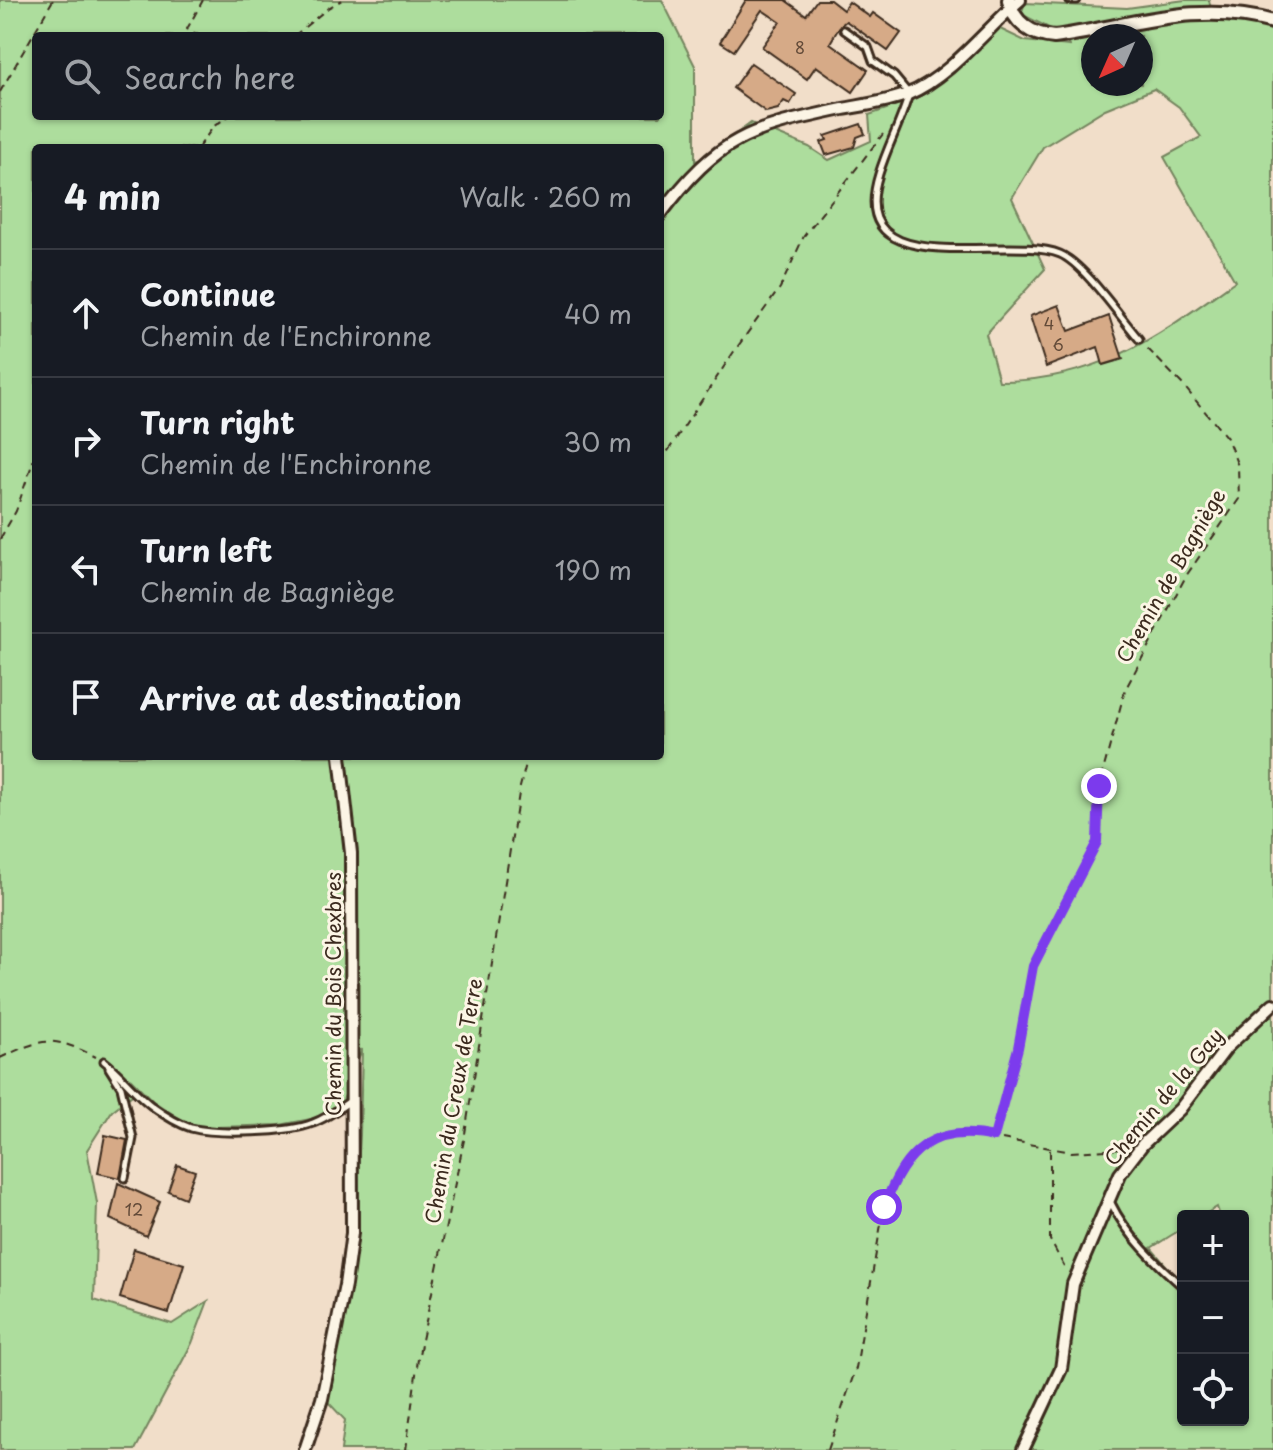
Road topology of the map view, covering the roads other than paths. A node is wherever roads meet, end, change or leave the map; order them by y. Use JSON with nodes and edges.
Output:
{"nodes":[{"id":1,"x":1069,"y":0,"type":"edge"},
{"id":2,"x":1077,"y":0,"type":"edge"},
{"id":3,"x":1013,"y":3,"type":"edge"},
{"id":4,"x":1273,"y":22,"type":"edge"},
{"id":5,"x":844,"y":30,"type":"dead end"},
{"id":6,"x":909,"y":94,"type":"junction"},
{"id":7,"x":664,"y":210,"type":"edge"},
{"id":8,"x":1139,"y":339,"type":"road end"},
{"id":9,"x":340,"y":760,"type":"edge"},
{"id":10,"x":1273,"y":1004,"type":"edge"},
{"id":11,"x":351,"y":1100,"type":"junction"},
{"id":12,"x":125,"y":1178,"type":"dead end"},
{"id":13,"x":1108,"y":1198,"type":"junction"},
{"id":14,"x":1177,"y":1282,"type":"edge"},
{"id":15,"x":305,"y":1450,"type":"edge"},
{"id":16,"x":1023,"y":1450,"type":"edge"}],
"edges":[{"from":1,"to":2,"type":"lane"},
{"from":3,"to":4,"type":"street"},
{"from":3,"to":6,"type":"street"},
{"from":5,"to":6,"type":"lane"},
{"from":6,"to":7,"type":"street"},
{"from":6,"to":8,"type":"lane"},
{"from":9,"to":11,"type":"street","name":"Chemin du Bois Chexbres"},
{"from":10,"to":13,"type":"street","name":"Chemin de la Gay"},
{"from":11,"to":12,"type":"lane"},
{"from":11,"to":15,"type":"street","name":"Chemin du Bois Chexbres"},
{"from":13,"to":14,"type":"lane"},
{"from":13,"to":16,"type":"street","name":"Chemin de la Gay"}]}
